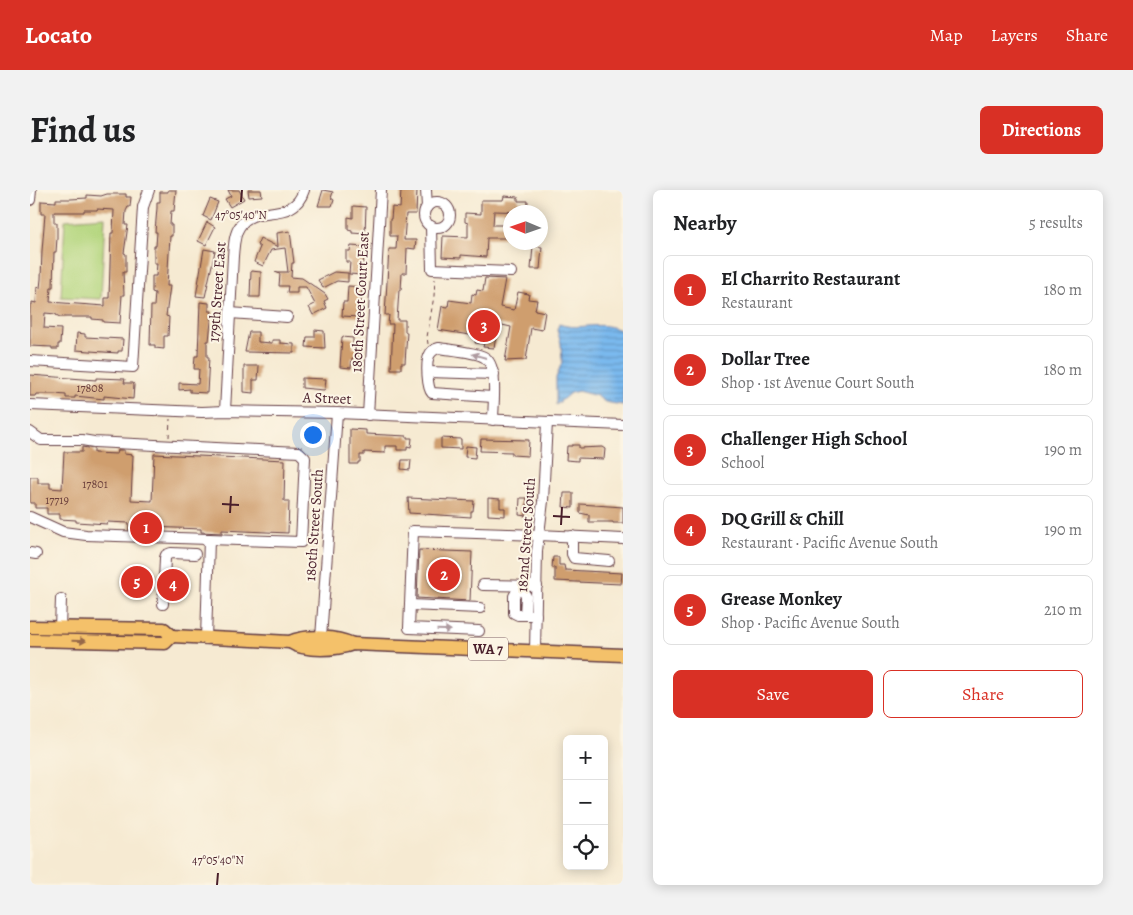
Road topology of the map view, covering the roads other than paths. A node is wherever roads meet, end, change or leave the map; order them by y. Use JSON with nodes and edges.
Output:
{"nodes":[{"id":1,"x":31,"y":190,"type":"edge"},
{"id":2,"x":149,"y":190,"type":"edge"},
{"id":3,"x":304,"y":190,"type":"edge"},
{"id":4,"x":381,"y":190,"type":"edge"},
{"id":5,"x":426,"y":190,"type":"edge"},
{"id":6,"x":30,"y":200,"type":"edge"},
{"id":7,"x":427,"y":207,"type":"junction"},
{"id":8,"x":431,"y":226,"type":"junction"},
{"id":9,"x":511,"y":272,"type":"dead end"},
{"id":10,"x":230,"y":313,"type":"junction"},
{"id":11,"x":287,"y":316,"type":"dead end"},
{"id":12,"x":30,"y":361,"type":"edge"},
{"id":13,"x":428,"y":372,"type":"junction"},
{"id":14,"x":494,"y":374,"type":"junction"},
{"id":15,"x":493,"y":397,"type":"junction"},
{"id":16,"x":30,"y":405,"type":"edge"},
{"id":17,"x":225,"y":411,"type":"junction"},
{"id":18,"x":337,"y":413,"type":"junction"},
{"id":19,"x":368,"y":415,"type":"junction"},
{"id":20,"x":493,"y":420,"type":"junction"},
{"id":21,"x":547,"y":422,"type":"junction"},
{"id":22,"x":623,"y":425,"type":"edge"},
{"id":23,"x":30,"y":432,"type":"edge"},
{"id":24,"x":30,"y":517,"type":"edge"},
{"id":25,"x":539,"y":535,"type":"junction"},
{"id":26,"x":572,"y":536,"type":"junction"},
{"id":27,"x":209,"y":539,"type":"junction"},
{"id":28,"x":623,"y":539,"type":"edge"},
{"id":29,"x":195,"y":554,"type":"dead end"},
{"id":30,"x":609,"y":561,"type":"dead end"},
{"id":31,"x":483,"y":585,"type":"dead end"},
{"id":32,"x":520,"y":586,"type":"junction"},
{"id":33,"x":537,"y":586,"type":"junction"},
{"id":34,"x":60,"y":599,"type":"dead end"},
{"id":35,"x":163,"y":604,"type":"dead end"},
{"id":36,"x":410,"y":605,"type":"junction"},
{"id":37,"x":480,"y":608,"type":"dead end"},
{"id":38,"x":531,"y":615,"type":"junction"},
{"id":39,"x":30,"y":627,"type":"edge"},
{"id":40,"x":60,"y":628,"type":"junction"},
{"id":41,"x":479,"y":631,"type":"dead end"},
{"id":42,"x":172,"y":636,"type":"junction"},
{"id":43,"x":321,"y":638,"type":"junction"},
{"id":44,"x":206,"y":639,"type":"junction"},
{"id":45,"x":30,"y":640,"type":"edge"},
{"id":46,"x":290,"y":642,"type":"junction"},
{"id":47,"x":354,"y":644,"type":"junction"},
{"id":48,"x":535,"y":651,"type":"junction"},
{"id":49,"x":623,"y":655,"type":"edge"}],
"edges":[{"from":1,"to":6,"type":"street"},
{"from":2,"to":12,"type":"street"},
{"from":3,"to":10,"type":"street","name":"179th Street East"},
{"from":4,"to":19,"type":"street","name":"180th Street Court East"},
{"from":5,"to":7,"type":"street"},
{"from":7,"to":8,"type":"street"},
{"from":7,"to":8,"type":"street"},
{"from":8,"to":9,"type":"street"},
{"from":10,"to":11,"type":"street"},
{"from":10,"to":17,"type":"street","name":"179th Street East"},
{"from":13,"to":14,"type":"street"},
{"from":14,"to":13,"type":"street","one_way":true},
{"from":13,"to":15,"type":"street"},
{"from":14,"to":15,"type":"street"},
{"from":15,"to":20,"type":"street"},
{"from":16,"to":17,"type":"street","name":"A Street"},
{"from":17,"to":18,"type":"street","name":"A Street"},
{"from":18,"to":19,"type":"street","name":"A Street"},
{"from":18,"to":43,"type":"street","name":"180th Street South"},
{"from":19,"to":20,"type":"street","name":"A Street"},
{"from":20,"to":21,"type":"street","name":"A Street"},
{"from":21,"to":22,"type":"street","name":"A Street"},
{"from":21,"to":25,"type":"street","name":"182nd Street South"},
{"from":23,"to":27,"type":"street"},
{"from":24,"to":27,"type":"street"},
{"from":25,"to":26,"type":"street"},
{"from":25,"to":33,"type":"street","name":"182nd Street South"},
{"from":25,"to":36,"type":"street"},
{"from":26,"to":28,"type":"street"},
{"from":26,"to":30,"type":"street"},
{"from":27,"to":44,"type":"street"},
{"from":29,"to":35,"type":"street"},
{"from":31,"to":32,"type":"street"},
{"from":32,"to":33,"type":"street"},
{"from":32,"to":38,"type":"street"},
{"from":33,"to":38,"type":"street","name":"182nd Street South"},
{"from":34,"to":40,"type":"street"},
{"from":36,"to":37,"type":"street"},
{"from":36,"to":41,"type":"street","one_way":true},
{"from":38,"to":48,"type":"street","name":"182nd Street South"},
{"from":39,"to":40,"type":"main road","number":"WA 7"},
{"from":40,"to":42,"type":"main road","number":"WA 7"},
{"from":42,"to":44,"type":"main road","number":"WA 7"},
{"from":45,"to":42,"type":"main road","number":"WA 7","one_way":true},
{"from":43,"to":46,"type":"main road","number":"WA 7"},
{"from":43,"to":47,"type":"main road","number":"WA 7"},
{"from":44,"to":46,"type":"main road","number":"WA 7"},
{"from":46,"to":47,"type":"main road","number":"WA 7"},
{"from":47,"to":48,"type":"main road","number":"WA 7"},
{"from":48,"to":49,"type":"main road","number":"WA 7"}]}
